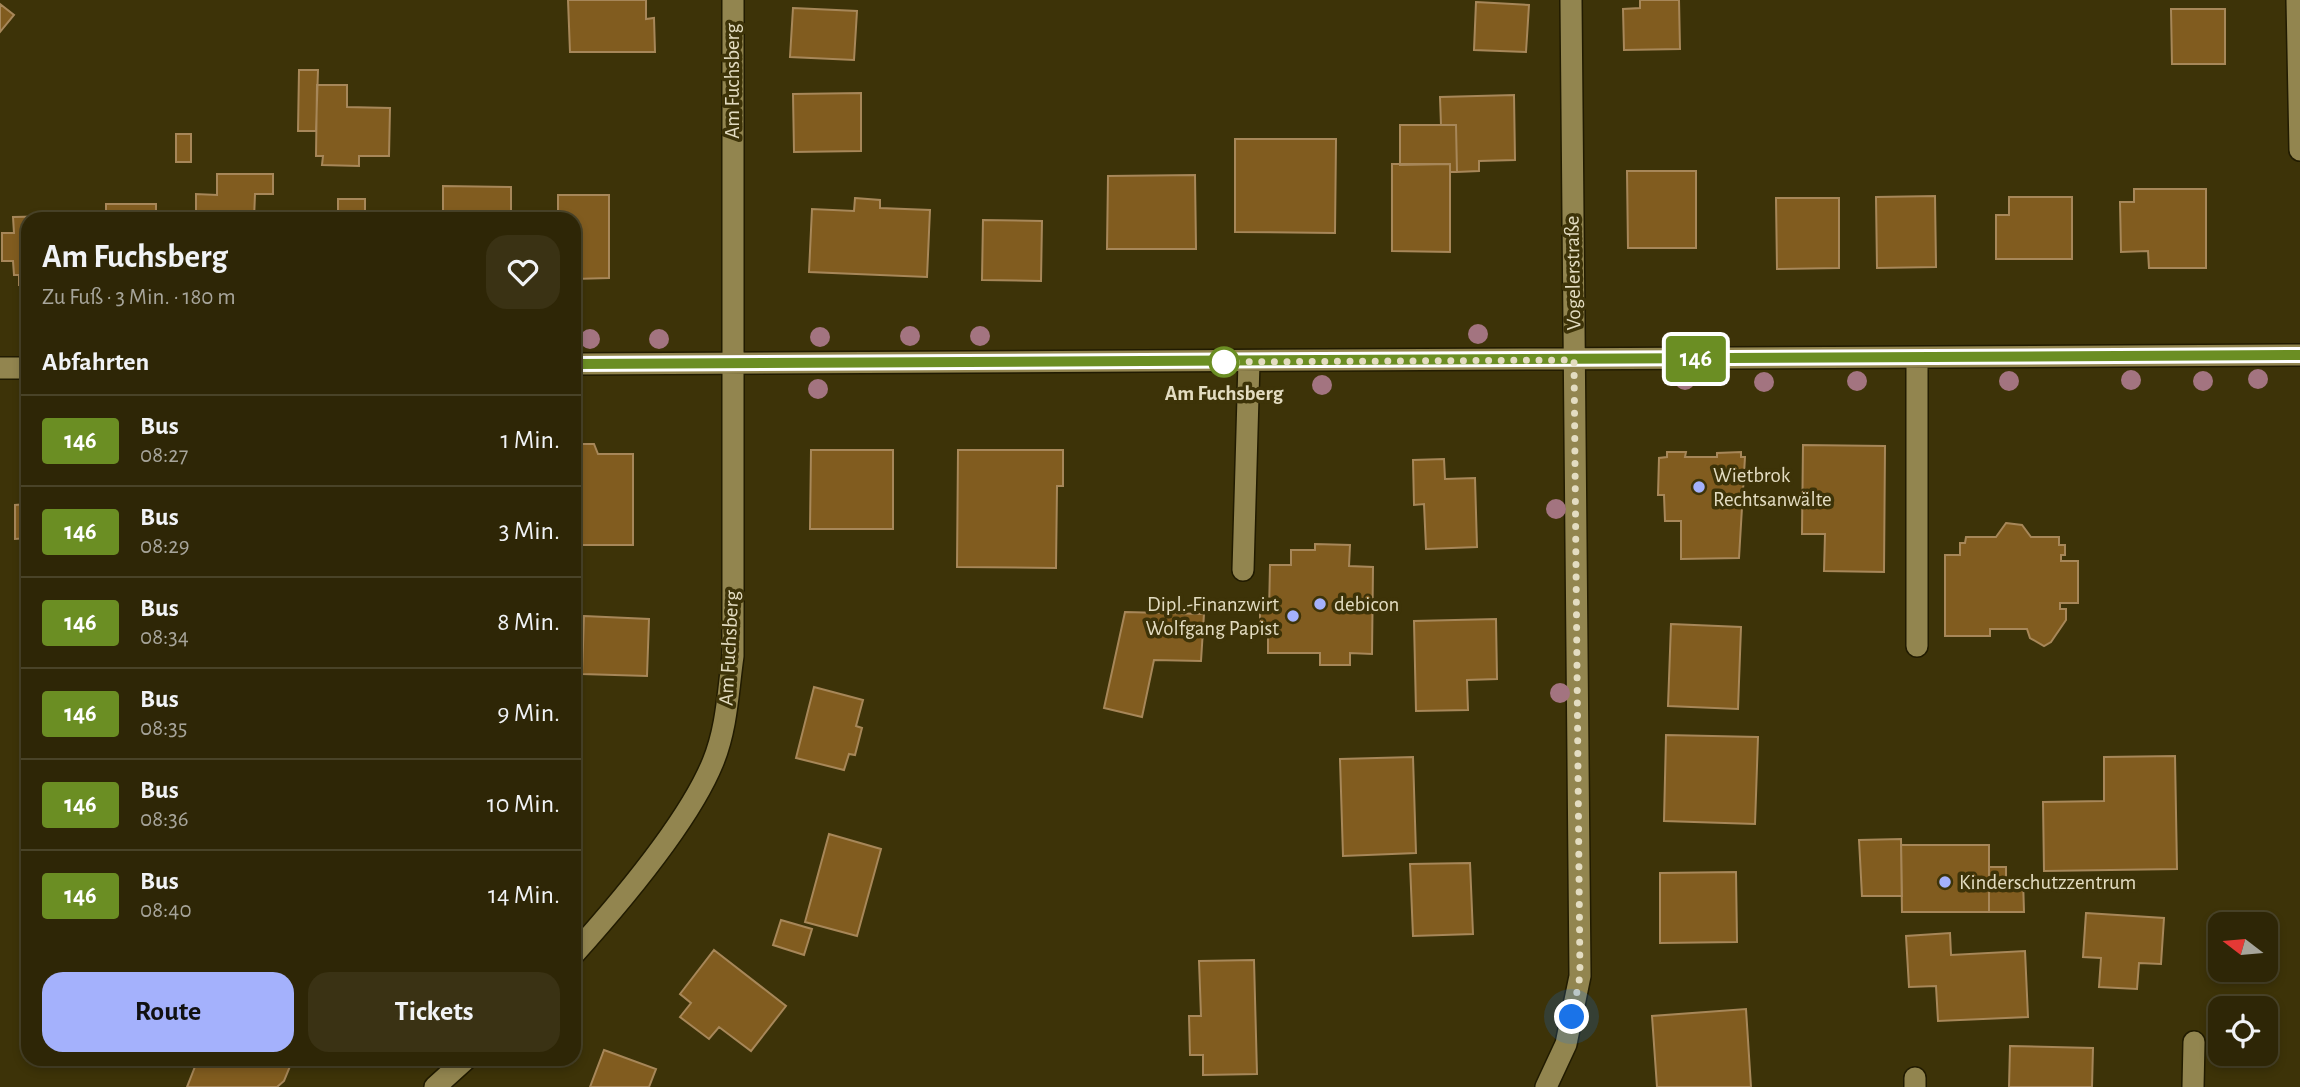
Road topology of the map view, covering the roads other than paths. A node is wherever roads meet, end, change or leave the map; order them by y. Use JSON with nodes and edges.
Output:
{"nodes":[{"id":1,"x":733,"y":0,"type":"edge"},
{"id":2,"x":1571,"y":0,"type":"edge"},
{"id":3,"x":2297,"y":0,"type":"edge"},
{"id":4,"x":2300,"y":150,"type":"edge"},
{"id":5,"x":2300,"y":355,"type":"edge"},
{"id":6,"x":1917,"y":358,"type":"junction"},
{"id":7,"x":1574,"y":360,"type":"junction"},
{"id":8,"x":1249,"y":362,"type":"junction"},
{"id":9,"x":731,"y":363,"type":"junction"},
{"id":10,"x":581,"y":364,"type":"edge"},
{"id":11,"x":0,"y":368,"type":"edge"},
{"id":12,"x":21,"y":368,"type":"edge"},
{"id":13,"x":1243,"y":570,"type":"dead end"},
{"id":14,"x":1917,"y":646,"type":"dead end"},
{"id":15,"x":581,"y":945,"type":"edge"},
{"id":16,"x":2194,"y":1042,"type":"dead end"},
{"id":17,"x":458,"y":1066,"type":"edge"},
{"id":18,"x":435,"y":1087,"type":"edge"},
{"id":19,"x":1546,"y":1087,"type":"edge"},
{"id":20,"x":2193,"y":1087,"type":"edge"}],
"edges":[{"from":1,"to":9,"type":"street","name":"Am Fuchsberg"},
{"from":2,"to":7,"type":"street","name":"Vogelerstraße"},
{"from":3,"to":4,"type":"street"},
{"from":5,"to":6,"type":"street"},
{"from":6,"to":7,"type":"street"},
{"from":6,"to":14,"type":"street"},
{"from":7,"to":8,"type":"street"},
{"from":7,"to":19,"type":"street","name":"Vogelerstraße"},
{"from":8,"to":9,"type":"street"},
{"from":8,"to":13,"type":"street"},
{"from":9,"to":10,"type":"street"},
{"from":9,"to":15,"type":"street","name":"Am Fuchsberg"},
{"from":11,"to":12,"type":"street"},
{"from":16,"to":20,"type":"street"},
{"from":17,"to":18,"type":"street"}]}
